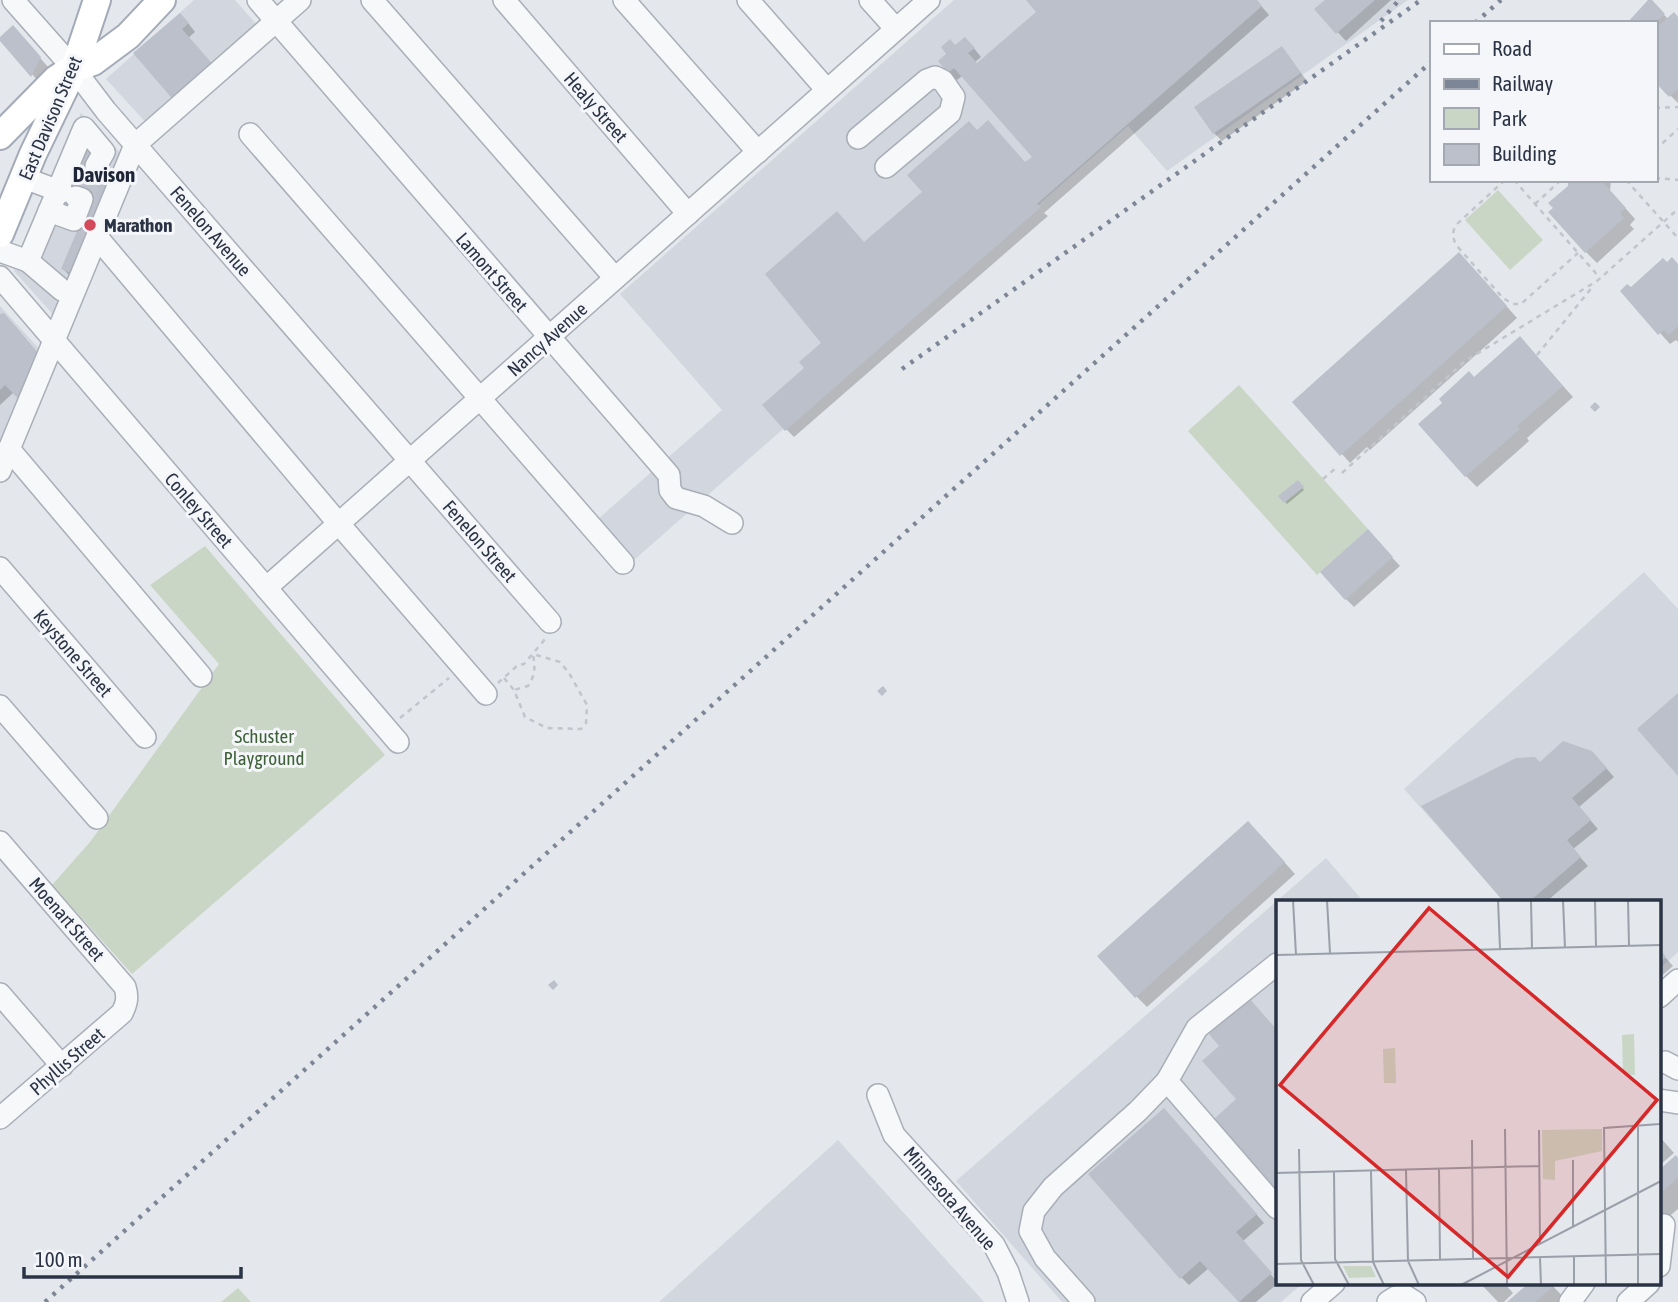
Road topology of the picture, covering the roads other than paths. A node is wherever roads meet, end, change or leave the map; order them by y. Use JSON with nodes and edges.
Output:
{"nodes":[{"id":1,"x":97,"y":0,"type":"edge"},
{"id":2,"x":162,"y":0,"type":"edge"},
{"id":3,"x":258,"y":0,"type":"edge"},
{"id":4,"x":300,"y":0,"type":"edge"},
{"id":5,"x":372,"y":0,"type":"edge"},
{"id":6,"x":504,"y":0,"type":"edge"},
{"id":7,"x":624,"y":0,"type":"edge"},
{"id":8,"x":748,"y":0,"type":"edge"},
{"id":9,"x":870,"y":0,"type":"edge"},
{"id":10,"x":929,"y":0,"type":"edge"},
{"id":11,"x":5,"y":8,"type":"edge"},
{"id":12,"x":276,"y":21,"type":"junction"},
{"id":13,"x":896,"y":29,"type":"junction"},
{"id":14,"x":74,"y":69,"type":"junction"},
{"id":15,"x":827,"y":90,"type":"junction"},
{"id":16,"x":106,"y":111,"type":"junction"},
{"id":17,"x":51,"y":115,"type":"junction"},
{"id":18,"x":84,"y":128,"type":"junction"},
{"id":19,"x":250,"y":134,"type":"dead end"},
{"id":20,"x":0,"y":136,"type":"edge"},
{"id":21,"x":858,"y":138,"type":"dead end"},
{"id":22,"x":135,"y":145,"type":"junction"},
{"id":23,"x":758,"y":152,"type":"junction"},
{"id":24,"x":886,"y":167,"type":"dead end"},
{"id":25,"x":78,"y":179,"type":"junction"},
{"id":26,"x":13,"y":183,"type":"edge"},
{"id":27,"x":688,"y":214,"type":"junction"},
{"id":28,"x":0,"y":234,"type":"edge"},
{"id":29,"x":97,"y":237,"type":"junction"},
{"id":30,"x":0,"y":251,"type":"edge"},
{"id":31,"x":28,"y":261,"type":"junction"},
{"id":32,"x":0,"y":277,"type":"edge"},
{"id":33,"x":615,"y":278,"type":"junction"},
{"id":34,"x":62,"y":290,"type":"dead end"},
{"id":35,"x":549,"y":337,"type":"junction"},
{"id":36,"x":54,"y":340,"type":"junction"},
{"id":37,"x":480,"y":398,"type":"junction"},
{"id":38,"x":9,"y":449,"type":"junction"},
{"id":39,"x":411,"y":460,"type":"junction"},
{"id":40,"x":0,"y":471,"type":"edge"},
{"id":41,"x":732,"y":523,"type":"dead end"},
{"id":42,"x":339,"y":524,"type":"junction"},
{"id":43,"x":623,"y":563,"type":"dead end"},
{"id":44,"x":0,"y":568,"type":"edge"},
{"id":45,"x":266,"y":588,"type":"junction"},
{"id":46,"x":550,"y":622,"type":"road end"},
{"id":47,"x":201,"y":676,"type":"dead end"},
{"id":48,"x":486,"y":694,"type":"road end"},
{"id":49,"x":0,"y":706,"type":"edge"},
{"id":50,"x":145,"y":737,"type":"dead end"},
{"id":51,"x":398,"y":742,"type":"dead end"},
{"id":52,"x":97,"y":818,"type":"dead end"},
{"id":53,"x":0,"y":842,"type":"edge"},
{"id":54,"x":1276,"y":965,"type":"edge"},
{"id":55,"x":1678,"y":980,"type":"edge"},
{"id":56,"x":0,"y":994,"type":"edge"},
{"id":57,"x":1660,"y":996,"type":"edge"},
{"id":58,"x":127,"y":1000,"type":"joint"},
{"id":59,"x":1660,"y":1063,"type":"edge"},
{"id":60,"x":62,"y":1066,"type":"junction"},
{"id":61,"x":1678,"y":1069,"type":"edge"},
{"id":62,"x":1167,"y":1081,"type":"junction"},
{"id":63,"x":878,"y":1095,"type":"dead end"},
{"id":64,"x":1660,"y":1100,"type":"edge"},
{"id":65,"x":1678,"y":1103,"type":"edge"},
{"id":66,"x":0,"y":1118,"type":"edge"},
{"id":67,"x":1276,"y":1207,"type":"edge"},
{"id":68,"x":1667,"y":1225,"type":"edge"},
{"id":69,"x":1660,"y":1261,"type":"edge"},
{"id":70,"x":1333,"y":1284,"type":"edge"},
{"id":71,"x":1583,"y":1284,"type":"edge"},
{"id":72,"x":1648,"y":1284,"type":"edge"},
{"id":73,"x":1018,"y":1302,"type":"edge"},
{"id":74,"x":1084,"y":1302,"type":"edge"},
{"id":75,"x":1312,"y":1302,"type":"edge"},
{"id":76,"x":1388,"y":1302,"type":"edge"},
{"id":77,"x":1415,"y":1302,"type":"edge"},
{"id":78,"x":1570,"y":1302,"type":"edge"},
{"id":79,"x":1628,"y":1302,"type":"edge"}],
"edges":[{"from":1,"to":14,"type":"main road","name":"East Davison Street"},
{"from":2,"to":14,"type":"main road"},
{"from":3,"to":12,"type":"street","name":"Lamont Street"},
{"from":4,"to":12,"type":"street"},
{"from":5,"to":33,"type":"street"},
{"from":6,"to":27,"type":"street","name":"Healy Street"},
{"from":7,"to":23,"type":"street"},
{"from":8,"to":15,"type":"street"},
{"from":9,"to":13,"type":"street"},
{"from":10,"to":13,"type":"street","name":"Nancy Avenue"},
{"from":11,"to":14,"type":"street","name":"Fenelon Avenue"},
{"from":12,"to":22,"type":"street"},
{"from":12,"to":35,"type":"street","name":"Lamont Street"},
{"from":13,"to":15,"type":"street","name":"Nancy Avenue"},
{"from":14,"to":16,"type":"street","name":"Fenelon Avenue"},
{"from":14,"to":17,"type":"main road","name":"East Davison Street"},
{"from":14,"to":20,"type":"main road"},
{"from":15,"to":23,"type":"street","name":"Nancy Avenue"},
{"from":16,"to":18,"type":"street"},
{"from":16,"to":22,"type":"street","name":"Fenelon Avenue"},
{"from":17,"to":18,"type":"street"},
{"from":17,"to":26,"type":"main road","name":"East Davison Street"},
{"from":18,"to":25,"type":"street"},
{"from":19,"to":37,"type":"street"},
{"from":21,"to":24,"type":"street"},
{"from":22,"to":29,"type":"street"},
{"from":22,"to":39,"type":"street","name":"Fenelon Avenue"},
{"from":23,"to":27,"type":"street","name":"Nancy Avenue"},
{"from":25,"to":26,"type":"street"},
{"from":25,"to":31,"type":"street"},
{"from":26,"to":28,"type":"main road","name":"East Davison Street"},
{"from":27,"to":33,"type":"street","name":"Nancy Avenue"},
{"from":29,"to":36,"type":"street"},
{"from":29,"to":42,"type":"street"},
{"from":30,"to":31,"type":"street"},
{"from":31,"to":34,"type":"street"},
{"from":32,"to":36,"type":"street","name":"Conley Street"},
{"from":33,"to":35,"type":"street","name":"Nancy Avenue"},
{"from":35,"to":37,"type":"street","name":"Nancy Avenue"},
{"from":35,"to":41,"type":"street","name":"Lamont Street"},
{"from":36,"to":38,"type":"street"},
{"from":36,"to":45,"type":"street","name":"Conley Street"},
{"from":37,"to":39,"type":"street","name":"Nancy Avenue"},
{"from":37,"to":43,"type":"street"},
{"from":38,"to":40,"type":"street"},
{"from":38,"to":47,"type":"street"},
{"from":39,"to":42,"type":"street","name":"Nancy Avenue"},
{"from":39,"to":46,"type":"street","name":"Fenelon Street"},
{"from":42,"to":45,"type":"street","name":"Nancy Avenue"},
{"from":42,"to":48,"type":"street"},
{"from":44,"to":50,"type":"street","name":"Keystone Street"},
{"from":45,"to":51,"type":"street","name":"Conley Street"},
{"from":49,"to":52,"type":"street"},
{"from":53,"to":58,"type":"street","name":"Moenart Street"},
{"from":54,"to":62,"type":"street"},
{"from":55,"to":57,"type":"street"},
{"from":56,"to":60,"type":"street"},
{"from":58,"to":60,"type":"street","name":"Phyllis Street"},
{"from":59,"to":61,"type":"street"},
{"from":60,"to":66,"type":"street","name":"Phyllis Street"},
{"from":62,"to":67,"type":"street"},
{"from":62,"to":74,"type":"street"},
{"from":63,"to":73,"type":"street","name":"Minnesota Avenue"},
{"from":64,"to":65,"type":"street"},
{"from":68,"to":69,"type":"street"},
{"from":70,"to":75,"type":"street"},
{"from":71,"to":78,"type":"street"},
{"from":72,"to":79,"type":"street"},
{"from":76,"to":77,"type":"street"}]}
